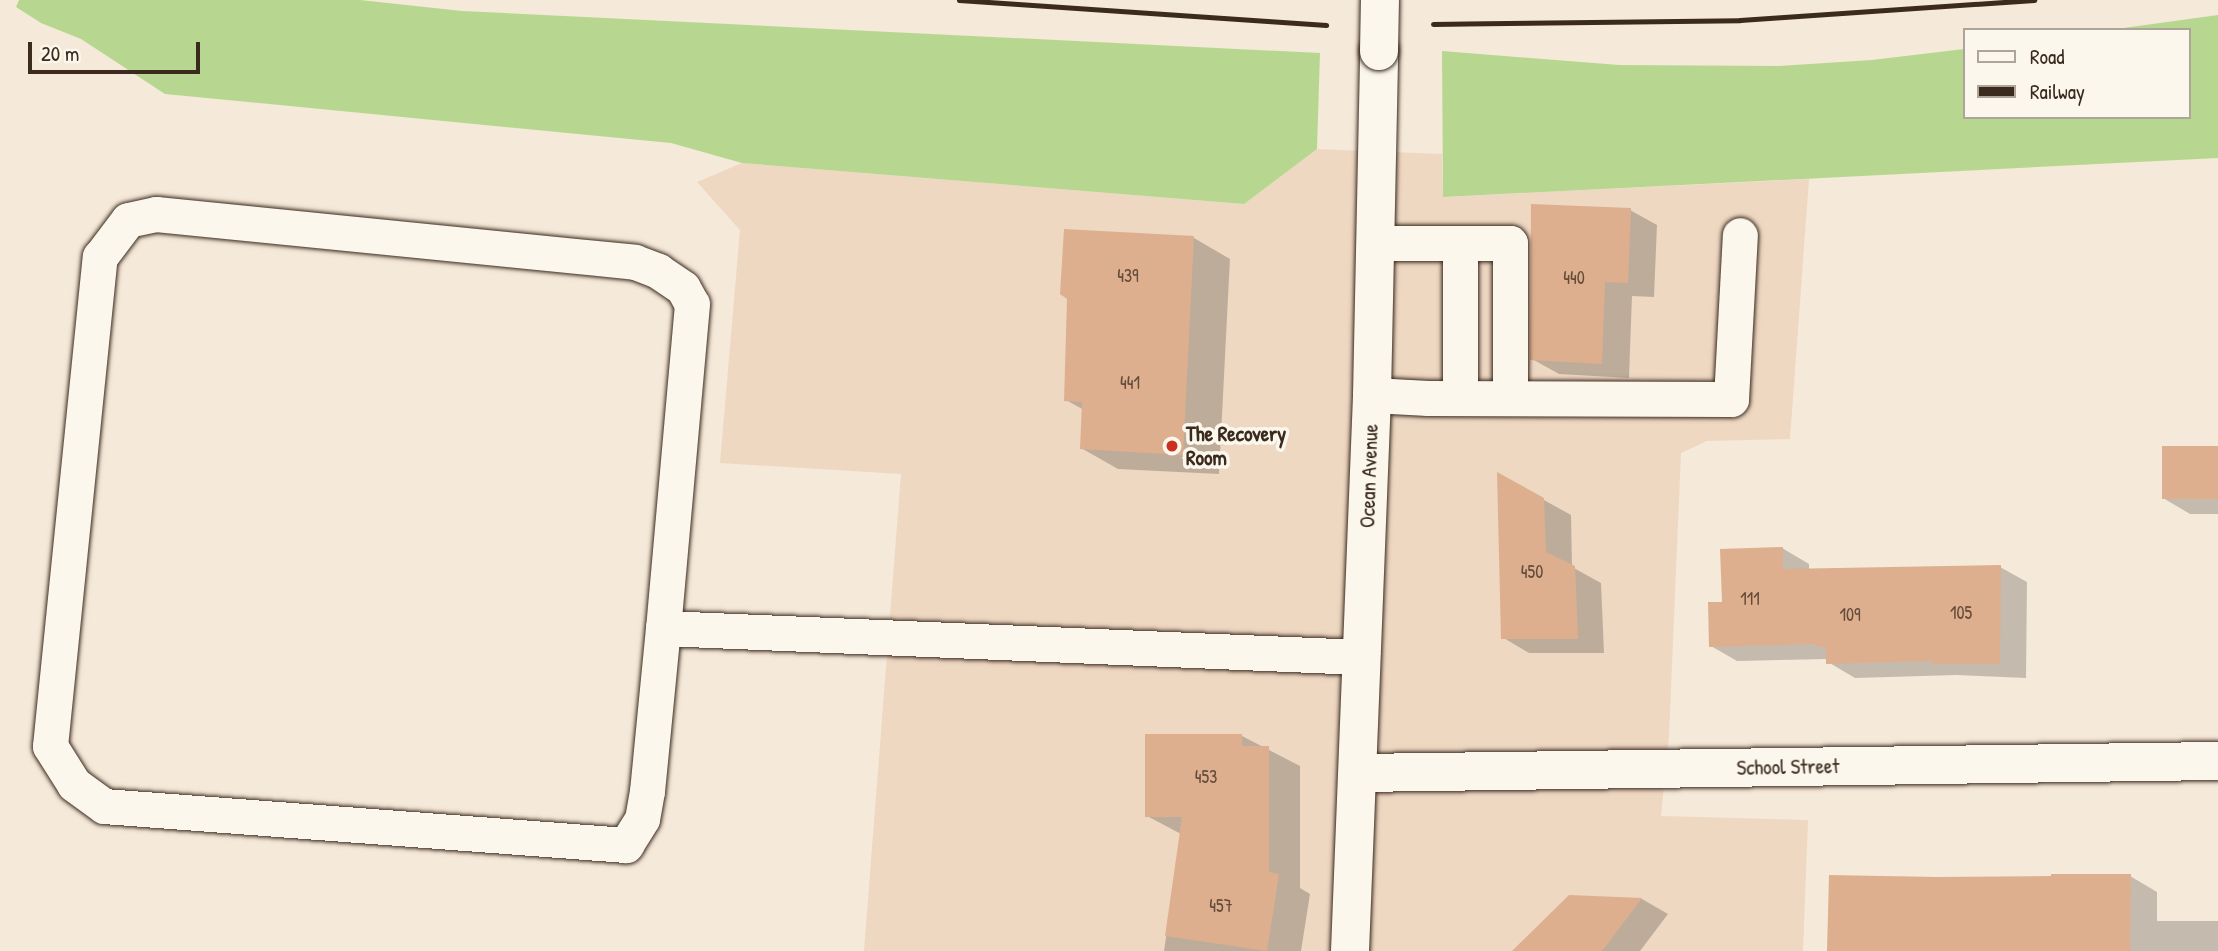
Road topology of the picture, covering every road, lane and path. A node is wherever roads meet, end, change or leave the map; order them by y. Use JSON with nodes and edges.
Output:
{"nodes":[{"id":1,"x":1380,"y":0,"type":"edge"},
{"id":2,"x":1740,"y":235,"type":"dead end"},
{"id":3,"x":1376,"y":243,"type":"junction"},
{"id":4,"x":1460,"y":243,"type":"junction"},
{"id":5,"x":1371,"y":395,"type":"junction"},
{"id":6,"x":1460,"y":398,"type":"junction"},
{"id":7,"x":1510,"y":398,"type":"junction"},
{"id":8,"x":663,"y":628,"type":"junction"},
{"id":9,"x":1362,"y":657,"type":"junction"},
{"id":10,"x":2218,"y":761,"type":"edge"},
{"id":11,"x":1358,"y":773,"type":"junction"},
{"id":12,"x":1350,"y":951,"type":"edge"}],
"edges":[{"from":1,"to":3,"type":"main road","name":"Ocean Avenue","bridge":true},
{"from":2,"to":7,"type":"lane"},
{"from":3,"to":4,"type":"lane"},
{"from":3,"to":5,"type":"main road","name":"Ocean Avenue"},
{"from":4,"to":6,"type":"lane"},
{"from":4,"to":7,"type":"lane"},
{"from":5,"to":6,"type":"lane"},
{"from":5,"to":9,"type":"main road","name":"Ocean Avenue"},
{"from":6,"to":7,"type":"lane"},
{"from":8,"to":8,"type":"lane"},
{"from":8,"to":9,"type":"lane"},
{"from":9,"to":11,"type":"main road","name":"Ocean Avenue"},
{"from":10,"to":11,"type":"main road","name":"School Street"},
{"from":11,"to":12,"type":"main road","name":"Ocean Avenue"}]}
